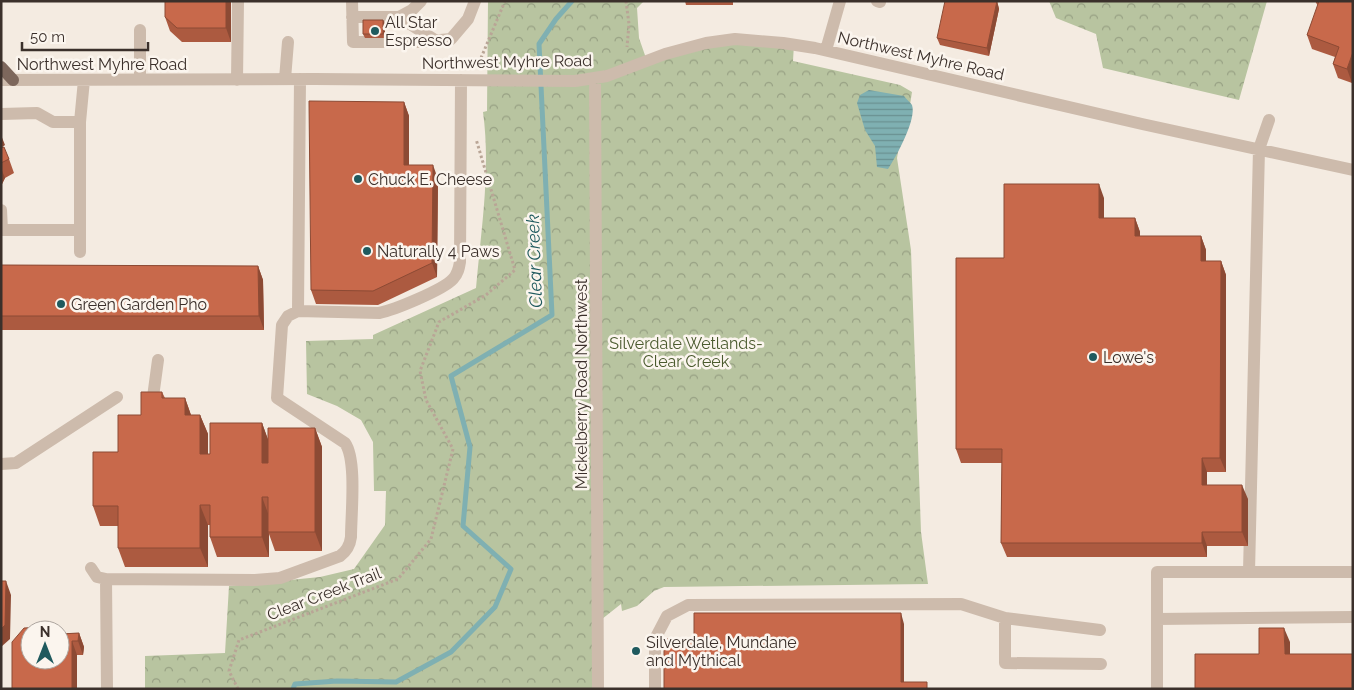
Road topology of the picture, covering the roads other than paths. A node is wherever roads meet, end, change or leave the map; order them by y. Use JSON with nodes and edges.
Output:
{"nodes":[{"id":1,"x":238,"y":1,"type":"edge"},
{"id":2,"x":352,"y":1,"type":"edge"},
{"id":3,"x":421,"y":1,"type":"edge"},
{"id":4,"x":475,"y":1,"type":"edge"},
{"id":5,"x":840,"y":1,"type":"edge"},
{"id":6,"x":352,"y":18,"type":"junction"},
{"id":7,"x":399,"y":18,"type":"junction"},
{"id":8,"x":140,"y":30,"type":"dead end"},
{"id":9,"x":435,"y":40,"type":"junction"},
{"id":10,"x":288,"y":42,"type":"dead end"},
{"id":11,"x":826,"y":50,"type":"junction"},
{"id":12,"x":1,"y":67,"type":"edge"},
{"id":13,"x":285,"y":79,"type":"junction"},
{"id":14,"x":300,"y":79,"type":"junction"},
{"id":15,"x":596,"y":79,"type":"junction"},
{"id":16,"x":7,"y":80,"type":"edge"},
{"id":17,"x":84,"y":80,"type":"junction"},
{"id":18,"x":140,"y":80,"type":"junction"},
{"id":19,"x":237,"y":80,"type":"junction"},
{"id":20,"x":461,"y":80,"type":"junction"},
{"id":21,"x":1,"y":114,"type":"edge"},
{"id":22,"x":1269,"y":120,"type":"dead end"},
{"id":23,"x":80,"y":122,"type":"junction"},
{"id":24,"x":1260,"y":149,"type":"junction"},
{"id":25,"x":1353,"y":170,"type":"edge"},
{"id":26,"x":1,"y":210,"type":"edge"},
{"id":27,"x":2,"y":230,"type":"edge"},
{"id":28,"x":80,"y":230,"type":"junction"},
{"id":29,"x":80,"y":252,"type":"dead end"},
{"id":30,"x":298,"y":312,"type":"junction"},
{"id":31,"x":158,"y":360,"type":"dead end"},
{"id":32,"x":117,"y":397,"type":"dead end"},
{"id":33,"x":153,"y":397,"type":"edge"},
{"id":34,"x":1,"y":464,"type":"edge"},
{"id":35,"x":91,"y":568,"type":"dead end"},
{"id":36,"x":1249,"y":572,"type":"junction"},
{"id":37,"x":1353,"y":572,"type":"edge"},
{"id":38,"x":106,"y":579,"type":"junction"},
{"id":39,"x":1353,"y":617,"type":"edge"},
{"id":40,"x":1005,"y":618,"type":"junction"},
{"id":41,"x":1157,"y":619,"type":"junction"},
{"id":42,"x":1100,"y":630,"type":"dead end"},
{"id":43,"x":1101,"y":664,"type":"dead end"},
{"id":44,"x":107,"y":689,"type":"edge"},
{"id":45,"x":598,"y":689,"type":"edge"},
{"id":46,"x":655,"y":689,"type":"edge"},
{"id":47,"x":1157,"y":689,"type":"edge"}],
"edges":[{"from":1,"to":19,"type":"street"},
{"from":2,"to":6,"type":"street"},
{"from":3,"to":7,"type":"street"},
{"from":4,"to":9,"type":"street"},
{"from":5,"to":11,"type":"street"},
{"from":6,"to":7,"type":"street"},
{"from":6,"to":9,"type":"street"},
{"from":7,"to":9,"type":"street"},
{"from":8,"to":18,"type":"street"},
{"from":10,"to":13,"type":"street"},
{"from":11,"to":15,"type":"street","name":"Northwest Myhre Road"},
{"from":11,"to":24,"type":"street","name":"Northwest Myhre Road"},
{"from":12,"to":16,"type":"main road"},
{"from":13,"to":14,"type":"street","name":"Northwest Myhre Road"},
{"from":13,"to":19,"type":"street","name":"Northwest Myhre Road"},
{"from":14,"to":20,"type":"street","name":"Northwest Myhre Road"},
{"from":14,"to":30,"type":"street"},
{"from":15,"to":20,"type":"street","name":"Northwest Myhre Road"},
{"from":15,"to":45,"type":"street","name":"Mickelberry Road Northwest"},
{"from":16,"to":17,"type":"street","name":"Northwest Myhre Road"},
{"from":17,"to":18,"type":"street","name":"Northwest Myhre Road"},
{"from":17,"to":23,"type":"street"},
{"from":18,"to":19,"type":"street","name":"Northwest Myhre Road"},
{"from":20,"to":30,"type":"street"},
{"from":21,"to":23,"type":"street"},
{"from":22,"to":24,"type":"street"},
{"from":23,"to":28,"type":"street"},
{"from":24,"to":25,"type":"street","name":"Northwest Myhre Road"},
{"from":24,"to":36,"type":"street"},
{"from":26,"to":27,"type":"street"},
{"from":27,"to":28,"type":"street"},
{"from":28,"to":29,"type":"street"},
{"from":30,"to":38,"type":"street"},
{"from":31,"to":33,"type":"street"},
{"from":32,"to":34,"type":"street"},
{"from":35,"to":38,"type":"street"},
{"from":36,"to":37,"type":"street"},
{"from":36,"to":41,"type":"street"},
{"from":38,"to":44,"type":"street"},
{"from":39,"to":41,"type":"street"},
{"from":40,"to":42,"type":"street"},
{"from":40,"to":43,"type":"street"},
{"from":40,"to":46,"type":"street"},
{"from":41,"to":47,"type":"street"}]}
